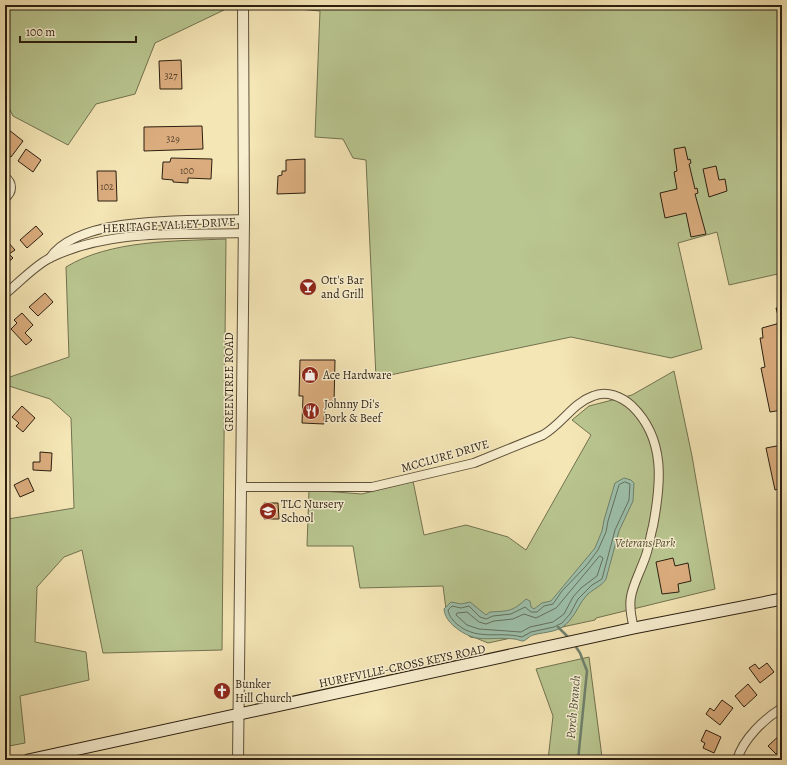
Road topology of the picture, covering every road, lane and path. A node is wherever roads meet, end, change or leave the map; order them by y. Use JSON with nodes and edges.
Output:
{"nodes":[{"id":1,"x":243,"y":5,"type":"edge"},
{"id":2,"x":5,"y":177,"type":"edge"},
{"id":3,"x":5,"y":198,"type":"edge"},
{"id":4,"x":244,"y":219,"type":"junction"},
{"id":5,"x":243,"y":232,"type":"junction"},
{"id":6,"x":50,"y":258,"type":"junction"},
{"id":7,"x":5,"y":294,"type":"edge"},
{"id":8,"x":242,"y":487,"type":"junction"},
{"id":9,"x":782,"y":600,"type":"edge"},
{"id":10,"x":634,"y":628,"type":"junction"},
{"id":11,"x":782,"y":708,"type":"edge"},
{"id":12,"x":238,"y":714,"type":"junction"},
{"id":13,"x":28,"y":760,"type":"edge"},
{"id":14,"x":238,"y":760,"type":"edge"},
{"id":15,"x":737,"y":760,"type":"edge"}],
"edges":[{"from":1,"to":4,"type":"street","name":"GREENTREE ROAD"},
{"from":2,"to":3,"type":"street"},
{"from":4,"to":5,"type":"street","name":"GREENTREE ROAD"},
{"from":4,"to":6,"type":"street","name":"HERITAGE VALLEY DRIVE"},
{"from":5,"to":6,"type":"street","name":"HERITAGE VALLEY DRIVE"},
{"from":5,"to":8,"type":"street","name":"GREENTREE ROAD"},
{"from":6,"to":7,"type":"street","name":"HERITAGE VALLEY DRIVE"},
{"from":8,"to":10,"type":"street","name":"MCCLURE DRIVE"},
{"from":8,"to":12,"type":"street","name":"GREENTREE ROAD"},
{"from":9,"to":10,"type":"main road","name":"HURFFVILLE-CROSS KEYS ROAD"},
{"from":10,"to":12,"type":"main road","name":"HURFFVILLE-CROSS KEYS ROAD"},
{"from":11,"to":15,"type":"street"},
{"from":12,"to":13,"type":"main road","name":"HURFFVILLE-CROSS KEYS ROAD"},
{"from":12,"to":14,"type":"street","name":"GREENTREE ROAD"}]}
